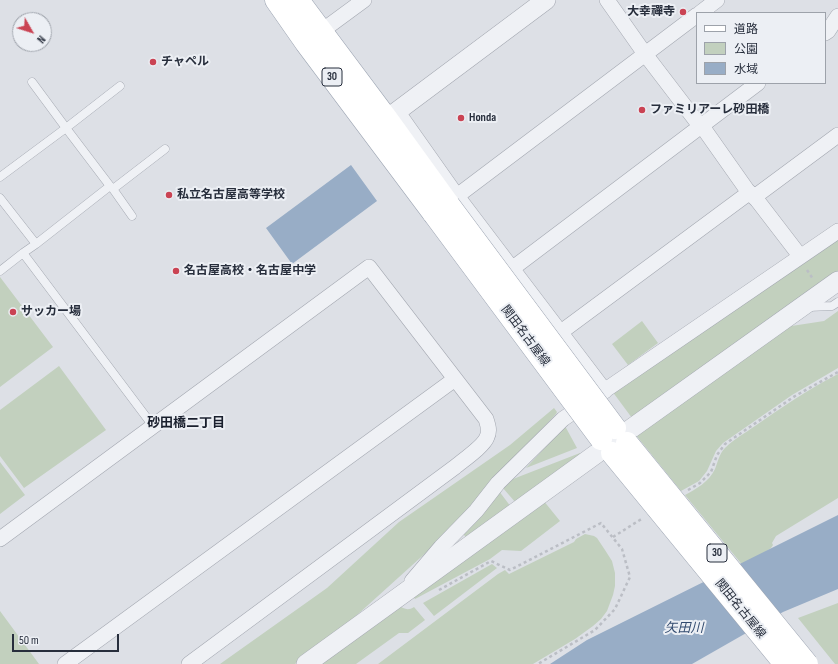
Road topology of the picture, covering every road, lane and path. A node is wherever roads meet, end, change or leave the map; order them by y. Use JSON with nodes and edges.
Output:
{"nodes":[{"id":1,"x":276,"y":0,"type":"edge"},
{"id":2,"x":298,"y":0,"type":"edge"},
{"id":3,"x":364,"y":0,"type":"edge"},
{"id":4,"x":546,"y":0,"type":"edge"},
{"id":5,"x":606,"y":0,"type":"edge"},
{"id":6,"x":717,"y":0,"type":"edge"},
{"id":7,"x":701,"y":12,"type":"edge"},
{"id":8,"x":696,"y":16,"type":"edge"},
{"id":9,"x":838,"y":16,"type":"edge"},
{"id":10,"x":826,"y":32,"type":"edge"},
{"id":11,"x":314,"y":38,"type":"junction"},
{"id":12,"x":645,"y":54,"type":"junction"},
{"id":13,"x":32,"y":82,"type":"dead end"},
{"id":14,"x":757,"y":84,"type":"edge"},
{"id":15,"x":120,"y":86,"type":"dead end"},
{"id":16,"x":385,"y":120,"type":"junction"},
{"id":17,"x":700,"y":126,"type":"junction"},
{"id":18,"x":66,"y":128,"type":"junction"},
{"id":19,"x":838,"y":135,"type":"edge"},
{"id":20,"x":165,"y":149,"type":"dead end"},
{"id":21,"x":0,"y":177,"type":"edge"},
{"id":22,"x":112,"y":188,"type":"junction"},
{"id":23,"x":751,"y":194,"type":"junction"},
{"id":24,"x":0,"y":198,"type":"edge"},
{"id":25,"x":447,"y":205,"type":"junction"},
{"id":26,"x":132,"y":216,"type":"dead end"},
{"id":27,"x":838,"y":231,"type":"edge"},
{"id":28,"x":36,"y":244,"type":"junction"},
{"id":29,"x":23,"y":253,"type":"junction"},
{"id":30,"x":799,"y":257,"type":"junction"},
{"id":31,"x":513,"y":268,"type":"junction"},
{"id":32,"x":0,"y":271,"type":"edge"},
{"id":33,"x":838,"y":281,"type":"edge"},
{"id":34,"x":822,"y":292,"type":"junction"},
{"id":35,"x":838,"y":302,"type":"edge"},
{"id":36,"x":801,"y":308,"type":"junction"},
{"id":37,"x":561,"y":332,"type":"junction"},
{"id":38,"x":838,"y":372,"type":"edge"},
{"id":39,"x":455,"y":379,"type":"junction"},
{"id":40,"x":605,"y":391,"type":"junction"},
{"id":41,"x":153,"y":426,"type":"junction"},
{"id":42,"x":614,"y":441,"type":"junction"},
{"id":43,"x":687,"y":491,"type":"dead end"},
{"id":44,"x":646,"y":516,"type":"dead end"},
{"id":45,"x":613,"y":537,"type":"junction"},
{"id":46,"x":0,"y":539,"type":"edge"},
{"id":47,"x":438,"y":590,"type":"dead end"},
{"id":48,"x":402,"y":595,"type":"junction"},
{"id":49,"x":65,"y":664,"type":"edge"},
{"id":50,"x":188,"y":664,"type":"edge"},
{"id":51,"x":306,"y":664,"type":"edge"},
{"id":52,"x":538,"y":664,"type":"edge"},
{"id":53,"x":785,"y":664,"type":"edge"},
{"id":54,"x":807,"y":664,"type":"edge"}],
"edges":[{"from":1,"to":11,"type":"main road","name":"関田名古屋線","number":"30"},
{"from":2,"to":11,"type":"main road","name":"関田名古屋線","number":"30"},
{"from":3,"to":11,"type":"street"},
{"from":4,"to":16,"type":"street"},
{"from":5,"to":12,"type":"street"},
{"from":6,"to":7,"type":"street"},
{"from":8,"to":12,"type":"street"},
{"from":9,"to":10,"type":"street"},
{"from":11,"to":16,"type":"main road","name":"関田名古屋線","number":"30"},
{"from":12,"to":17,"type":"street"},
{"from":12,"to":25,"type":"street"},
{"from":13,"to":18,"type":"lane"},
{"from":14,"to":17,"type":"street"},
{"from":15,"to":18,"type":"lane"},
{"from":16,"to":25,"type":"main road","name":"関田名古屋線","number":"30"},
{"from":16,"to":25,"type":"street"},
{"from":17,"to":23,"type":"street"},
{"from":17,"to":31,"type":"street"},
{"from":18,"to":21,"type":"lane"},
{"from":18,"to":22,"type":"lane"},
{"from":19,"to":23,"type":"street"},
{"from":20,"to":22,"type":"lane"},
{"from":22,"to":26,"type":"lane"},
{"from":22,"to":28,"type":"lane"},
{"from":23,"to":30,"type":"street"},
{"from":23,"to":37,"type":"street"},
{"from":24,"to":28,"type":"lane"},
{"from":25,"to":31,"type":"street"},
{"from":25,"to":42,"type":"main road","name":"関田名古屋線","number":"30","bridge":true},
{"from":27,"to":30,"type":"street"},
{"from":28,"to":29,"type":"lane"},
{"from":29,"to":32,"type":"lane"},
{"from":29,"to":41,"type":"lane"},
{"from":30,"to":34,"type":"path"},
{"from":30,"to":40,"type":"street"},
{"from":31,"to":37,"type":"street"},
{"from":33,"to":34,"type":"street"},
{"from":34,"to":36,"type":"street"},
{"from":35,"to":36,"type":"lane"},
{"from":36,"to":42,"type":"street"},
{"from":37,"to":40,"type":"street"},
{"from":38,"to":43,"type":"path"},
{"from":39,"to":41,"type":"street"},
{"from":39,"to":49,"type":"street"},
{"from":39,"to":50,"type":"street"},
{"from":40,"to":48,"type":"street"},
{"from":41,"to":46,"type":"street"},
{"from":42,"to":48,"type":"street"},
{"from":42,"to":53,"type":"main road","name":"関田名古屋線","number":"30","bridge":true},
{"from":42,"to":54,"type":"main road","name":"関田名古屋線","number":"30","bridge":true},
{"from":44,"to":45,"type":"path"},
{"from":45,"to":47,"type":"path"},
{"from":45,"to":52,"type":"path"},
{"from":48,"to":51,"type":"street"}]}
